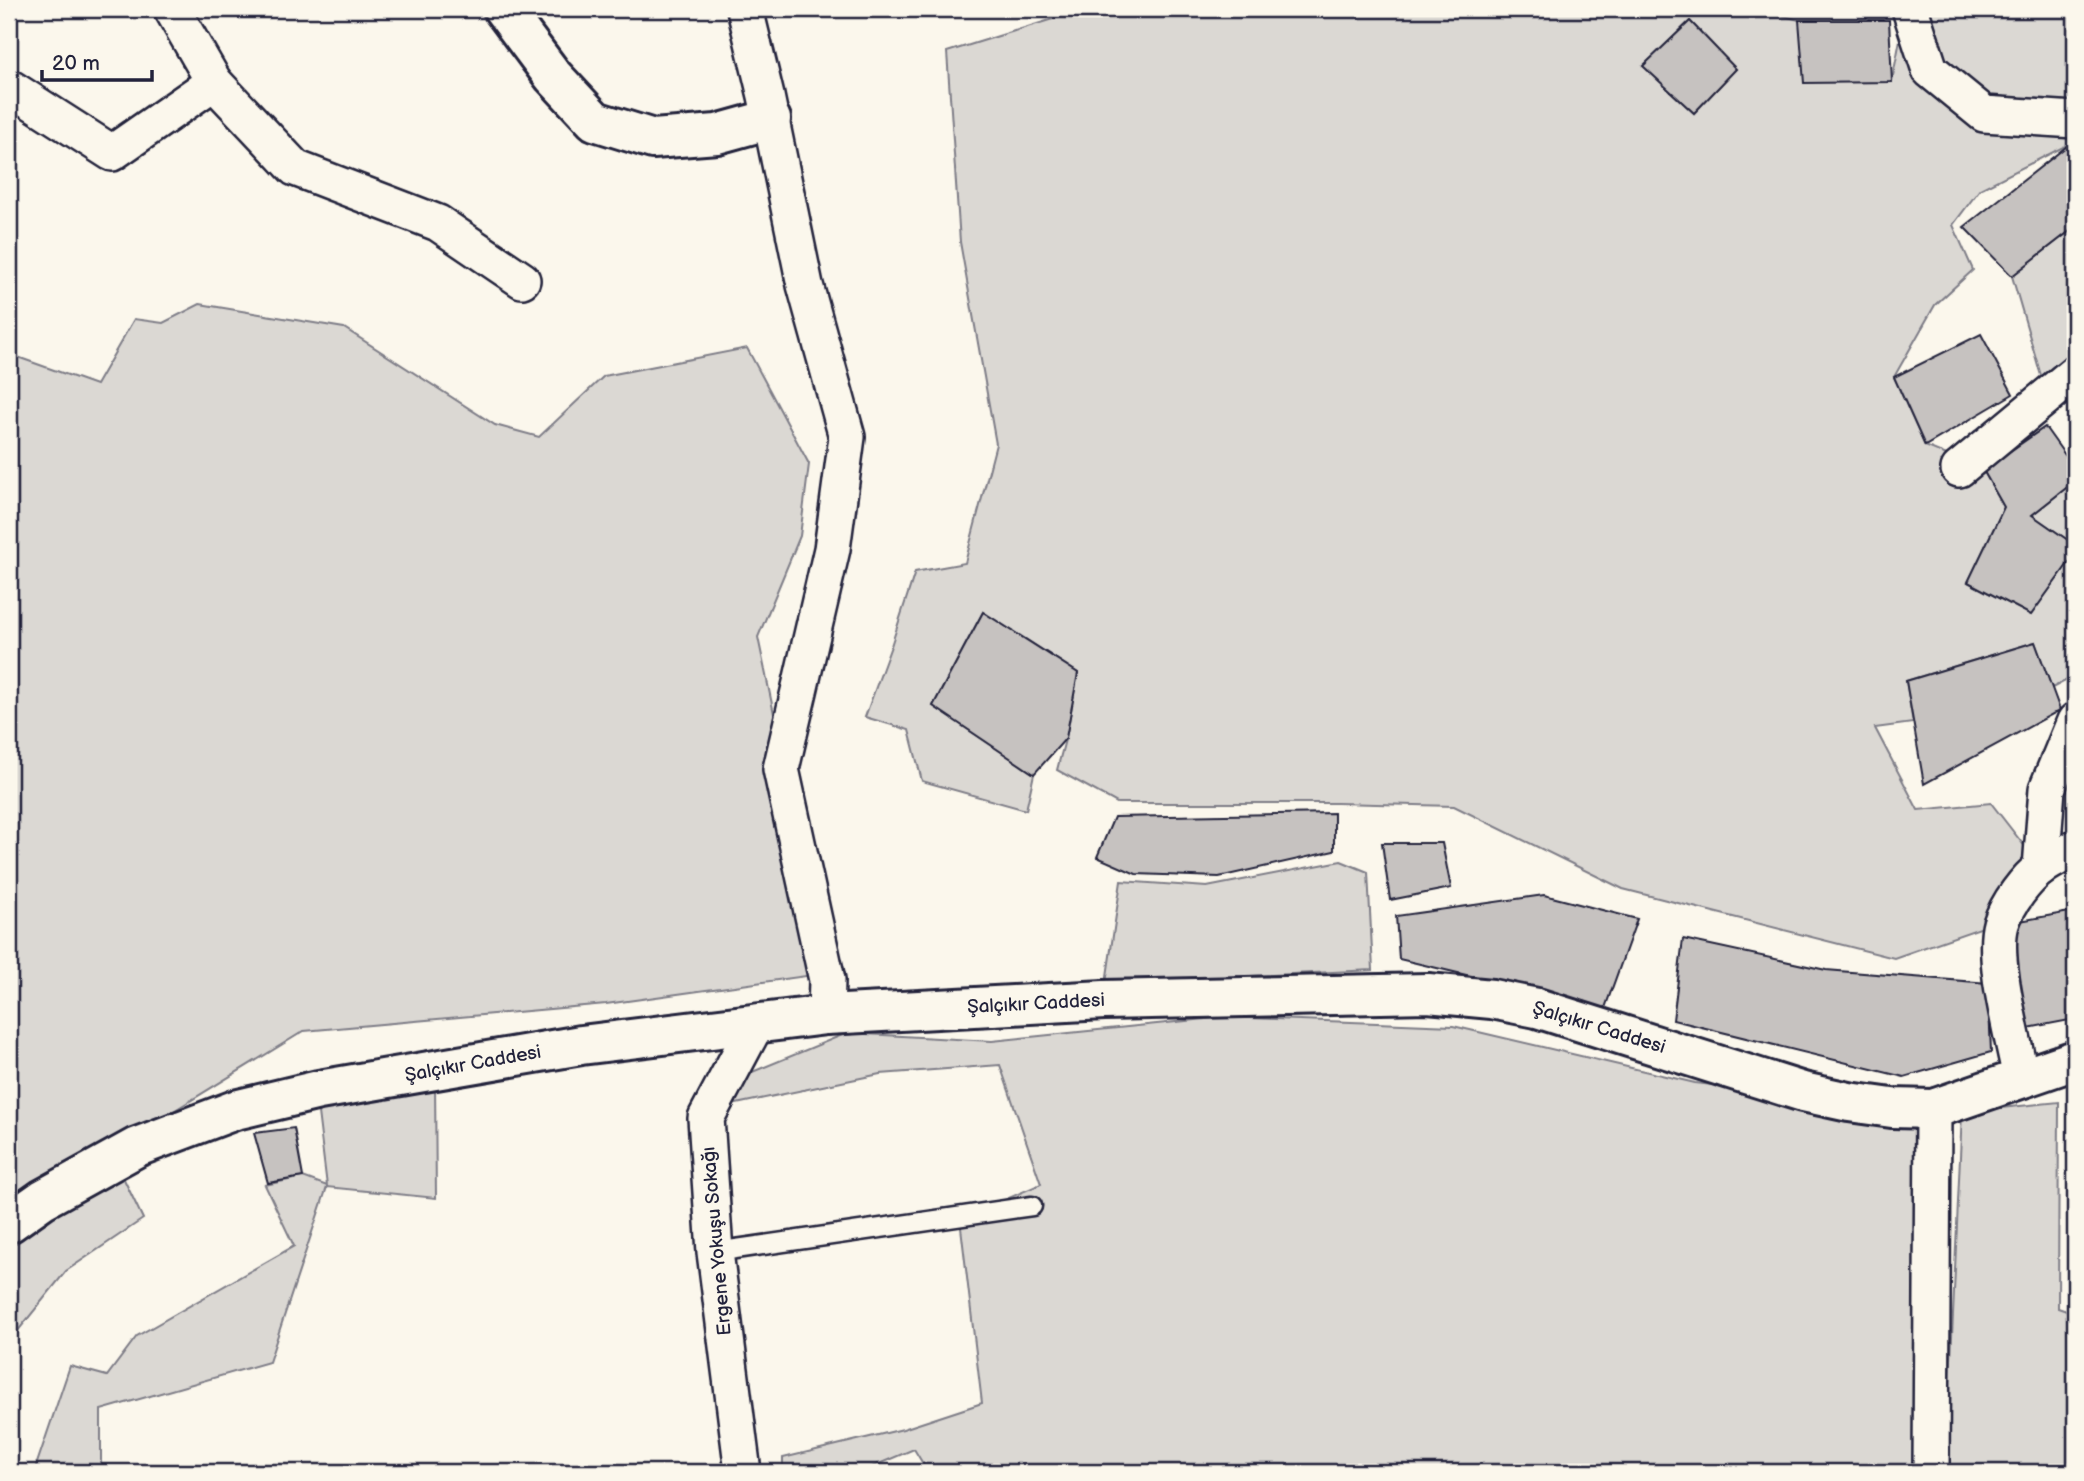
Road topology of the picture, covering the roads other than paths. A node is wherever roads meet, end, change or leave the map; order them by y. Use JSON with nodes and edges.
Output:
{"nodes":[{"id":1,"x":172,"y":9,"type":"edge"},
{"id":2,"x":503,"y":9,"type":"edge"},
{"id":3,"x":745,"y":9,"type":"edge"},
{"id":4,"x":1910,"y":9,"type":"edge"},
{"id":5,"x":214,"y":82,"type":"junction"},
{"id":6,"x":9,"y":87,"type":"edge"},
{"id":7,"x":771,"y":119,"type":"junction"},
{"id":8,"x":2075,"y":120,"type":"edge"},
{"id":9,"x":522,"y":280,"type":"dead end"},
{"id":10,"x":2075,"y":373,"type":"edge"},
{"id":11,"x":1959,"y":469,"type":"dead end"},
{"id":12,"x":2075,"y":721,"type":"edge"},
{"id":13,"x":2075,"y":848,"type":"edge"},
{"id":14,"x":2041,"y":868,"type":"junction"},
{"id":15,"x":826,"y":1015,"type":"junction"},
{"id":16,"x":757,"y":1022,"type":"junction"},
{"id":17,"x":2075,"y":1060,"type":"edge"},
{"id":18,"x":2021,"y":1079,"type":"junction"},
{"id":19,"x":1933,"y":1109,"type":"junction"},
{"id":20,"x":1032,"y":1206,"type":"dead end"},
{"id":21,"x":9,"y":1223,"type":"edge"},
{"id":22,"x":715,"y":1252,"type":"junction"},
{"id":23,"x":743,"y":1472,"type":"edge"},
{"id":24,"x":1931,"y":1472,"type":"edge"}],
"edges":[{"from":1,"to":5,"type":"street"},
{"from":2,"to":7,"type":"main road"},
{"from":3,"to":7,"type":"street"},
{"from":4,"to":8,"type":"street"},
{"from":5,"to":6,"type":"street"},
{"from":5,"to":9,"type":"street"},
{"from":7,"to":15,"type":"street"},
{"from":10,"to":11,"type":"street"},
{"from":12,"to":14,"type":"street"},
{"from":13,"to":14,"type":"street"},
{"from":14,"to":18,"type":"street"},
{"from":15,"to":16,"type":"main road","name":"Şalçıkır Caddesi"},
{"from":15,"to":19,"type":"main road","name":"Şalçıkır Caddesi"},
{"from":16,"to":21,"type":"main road","name":"Şalçıkır Caddesi"},
{"from":16,"to":22,"type":"street","name":"Ergene Yokuşu Sokağı"},
{"from":17,"to":18,"type":"main road","name":"Şalçıkır Caddesi"},
{"from":18,"to":19,"type":"main road","name":"Şalçıkır Caddesi"},
{"from":19,"to":24,"type":"street"},
{"from":20,"to":22,"type":"lane"},
{"from":22,"to":23,"type":"street","name":"Ergene Yokuşu Sokağı"}]}
